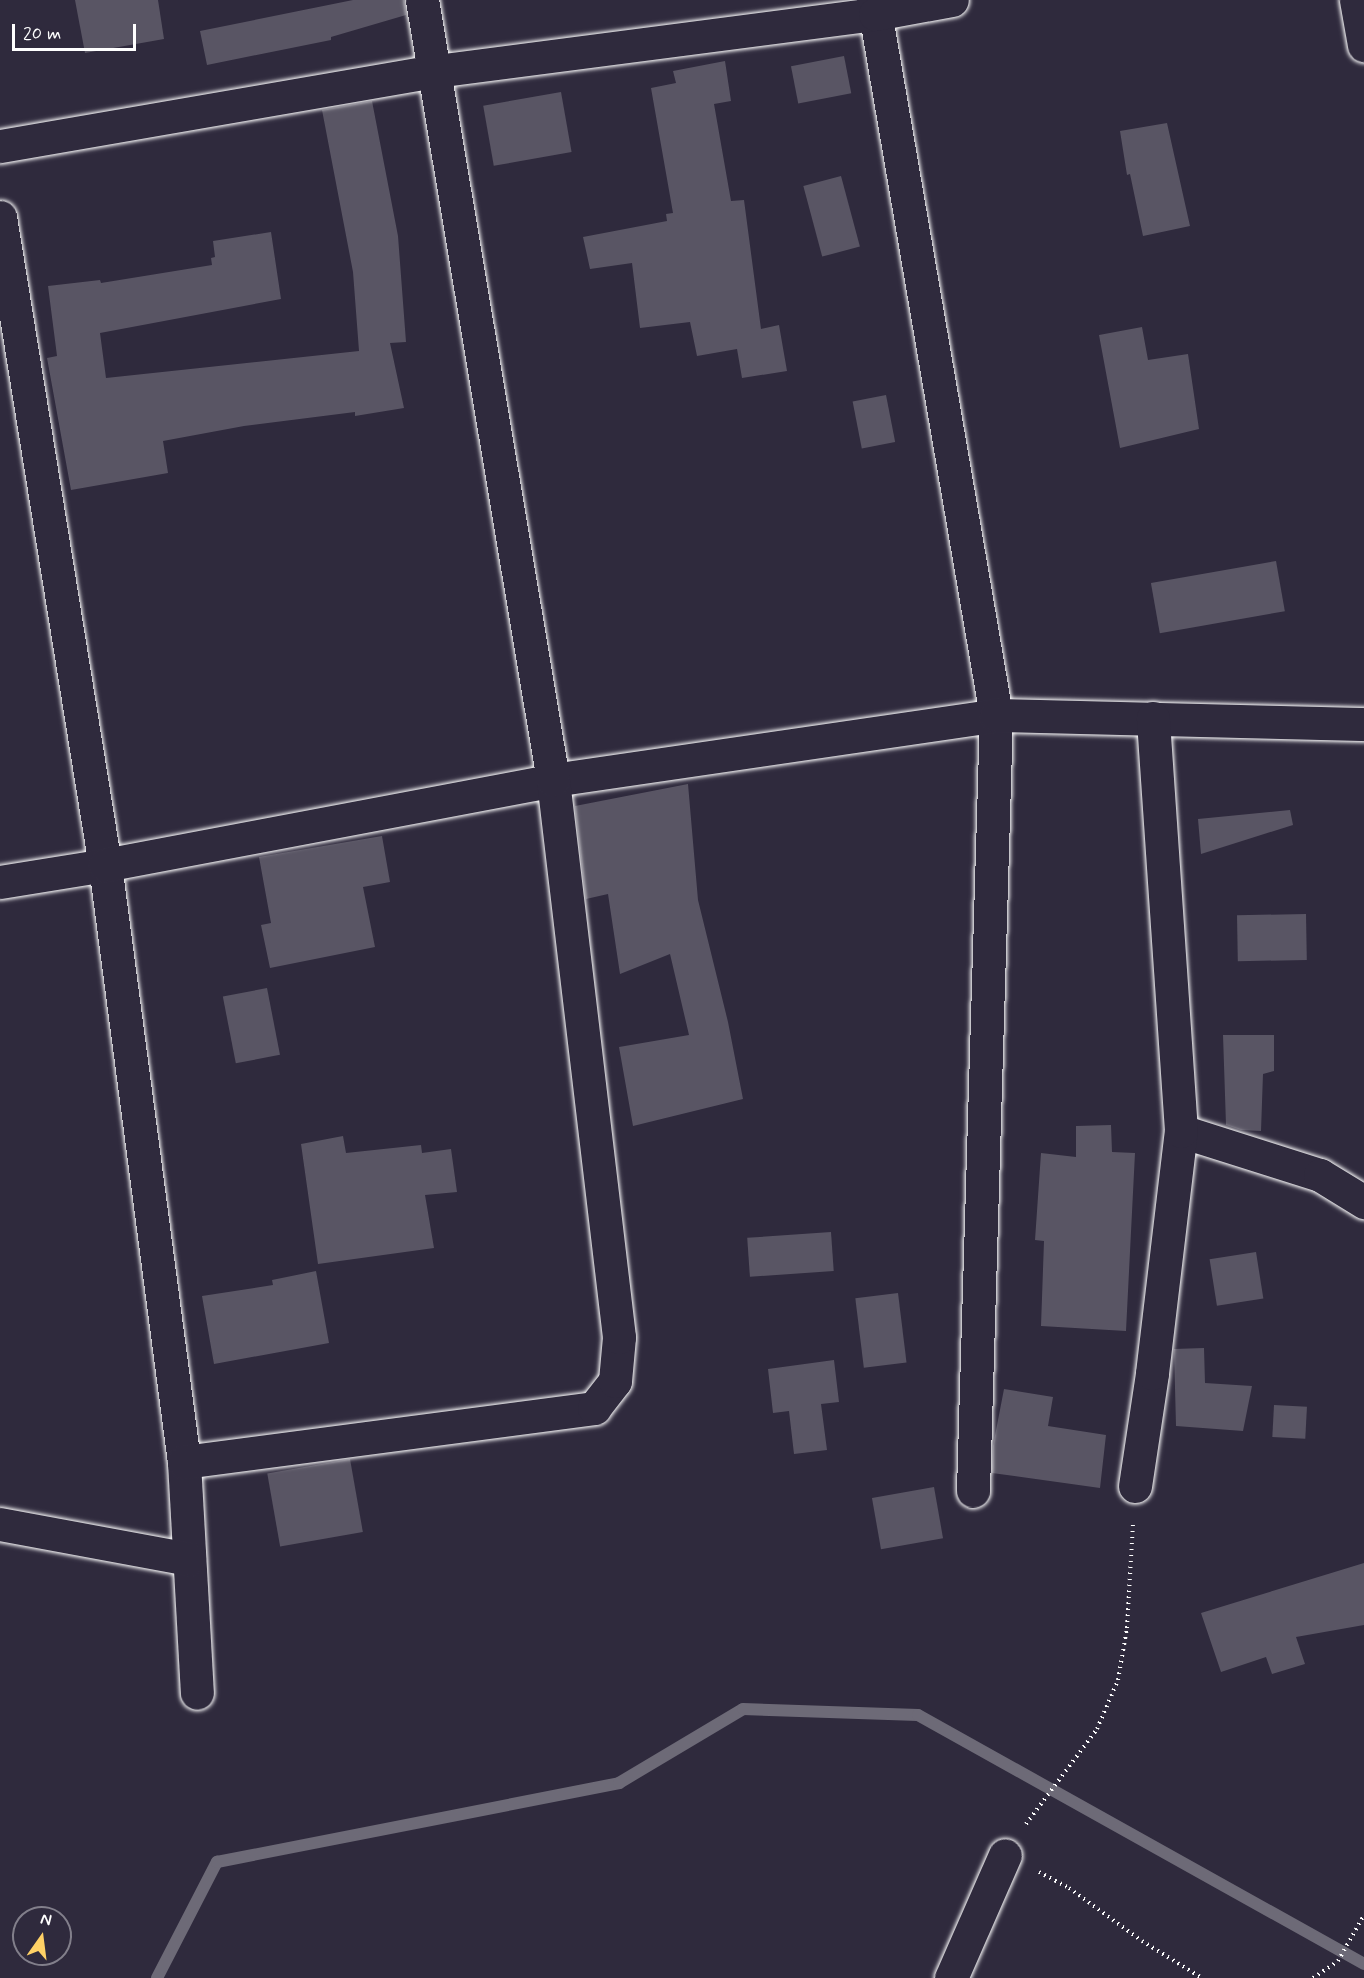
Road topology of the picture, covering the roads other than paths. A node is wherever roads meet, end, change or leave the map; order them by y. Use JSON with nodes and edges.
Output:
{"nodes":[{"id":1,"x":422,"y":0,"type":"edge"},
{"id":2,"x":952,"y":0,"type":"edge"},
{"id":3,"x":1356,"y":0,"type":"edge"},
{"id":4,"x":874,"y":7,"type":"edge"},
{"id":5,"x":1364,"y":45,"type":"edge"},
{"id":6,"x":436,"y":71,"type":"junction"},
{"id":7,"x":0,"y":146,"type":"edge"},
{"id":8,"x":0,"y":217,"type":"edge"},
{"id":9,"x":996,"y":715,"type":"junction"},
{"id":10,"x":1153,"y":718,"type":"junction"},
{"id":11,"x":1364,"y":723,"type":"edge"},
{"id":12,"x":553,"y":780,"type":"junction"},
{"id":13,"x":105,"y":865,"type":"junction"},
{"id":14,"x":0,"y":882,"type":"edge"},
{"id":15,"x":1181,"y":1131,"type":"junction"},
{"id":16,"x":1364,"y":1202,"type":"edge"},
{"id":17,"x":184,"y":1462,"type":"junction"},
{"id":18,"x":1135,"y":1486,"type":"road end"},
{"id":19,"x":973,"y":1491,"type":"dead end"},
{"id":20,"x":0,"y":1524,"type":"edge"},
{"id":21,"x":189,"y":1559,"type":"junction"},
{"id":22,"x":197,"y":1693,"type":"dead end"},
{"id":23,"x":1005,"y":1855,"type":"road end"},
{"id":24,"x":951,"y":1978,"type":"edge"}],
"edges":[{"from":1,"to":6,"type":"street"},
{"from":2,"to":4,"type":"street"},
{"from":3,"to":5,"type":"street"},
{"from":4,"to":6,"type":"street"},
{"from":4,"to":9,"type":"street"},
{"from":6,"to":7,"type":"street"},
{"from":6,"to":12,"type":"street"},
{"from":8,"to":13,"type":"street"},
{"from":9,"to":10,"type":"street"},
{"from":9,"to":12,"type":"street"},
{"from":9,"to":19,"type":"street"},
{"from":10,"to":11,"type":"street"},
{"from":10,"to":15,"type":"street"},
{"from":12,"to":13,"type":"street"},
{"from":12,"to":17,"type":"street"},
{"from":13,"to":14,"type":"street"},
{"from":13,"to":17,"type":"street"},
{"from":15,"to":16,"type":"street"},
{"from":15,"to":18,"type":"street"},
{"from":17,"to":21,"type":"street"},
{"from":20,"to":21,"type":"street"},
{"from":21,"to":22,"type":"street"},
{"from":23,"to":24,"type":"street"}]}
